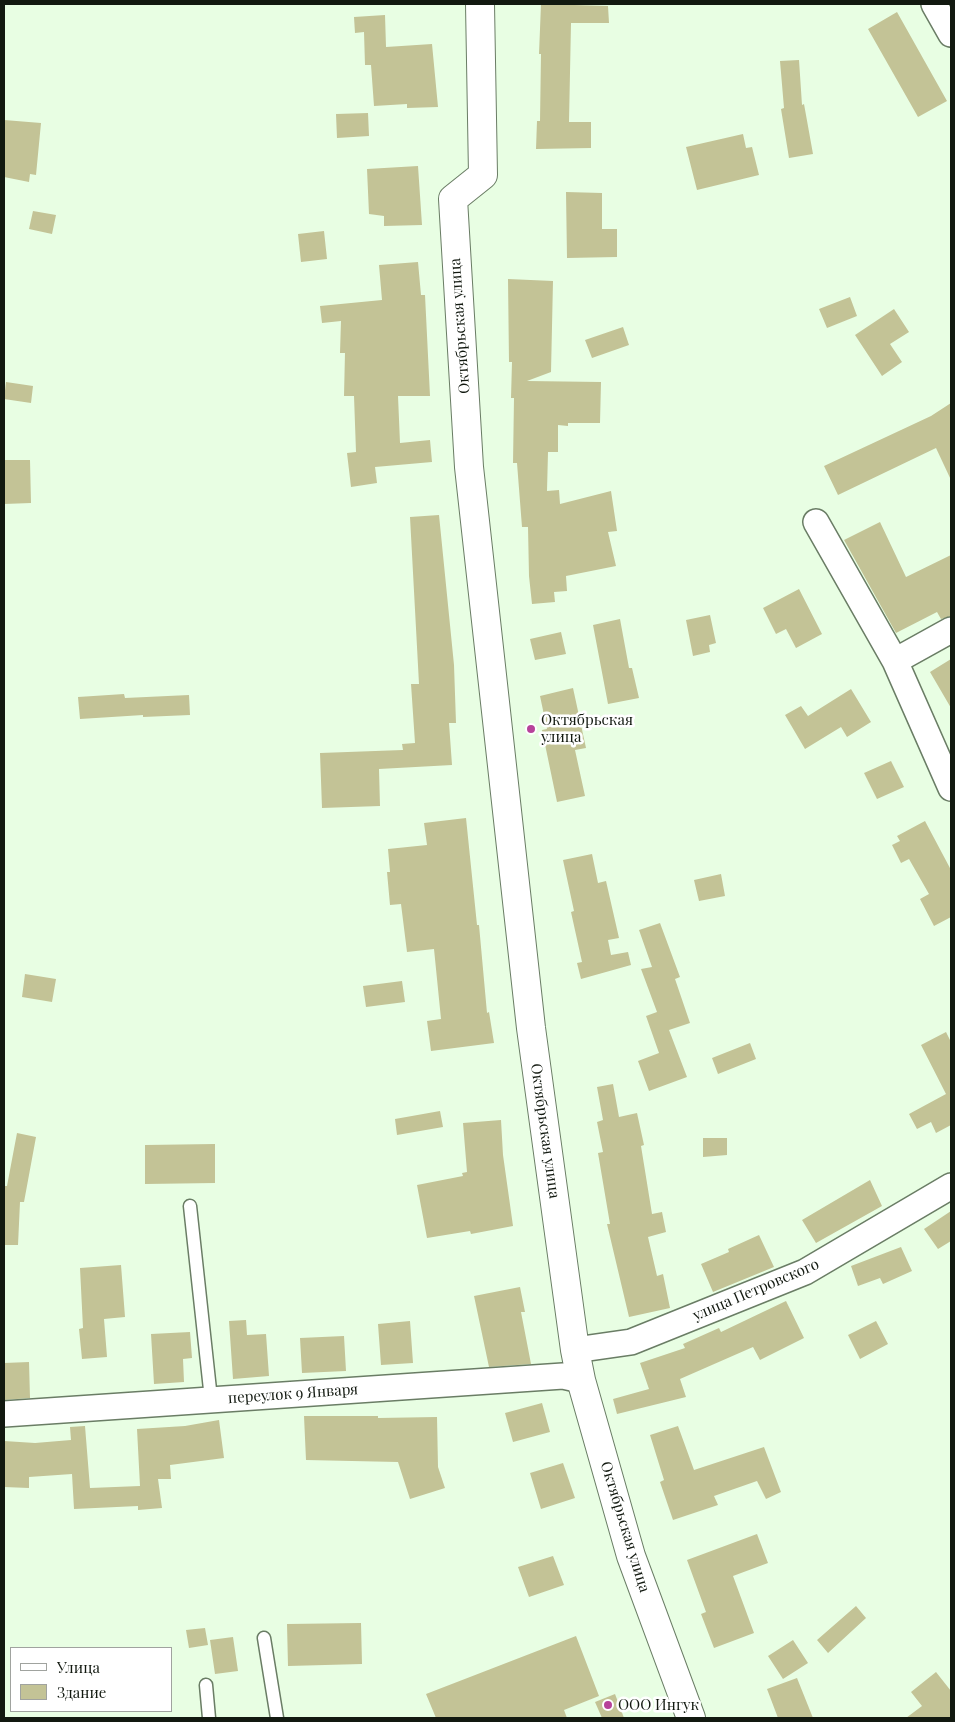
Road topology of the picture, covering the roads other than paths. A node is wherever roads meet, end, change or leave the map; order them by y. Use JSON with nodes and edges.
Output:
{"nodes":[{"id":1,"x":480,"y":4,"type":"edge"},
{"id":2,"x":934,"y":4,"type":"edge"},
{"id":3,"x":951,"y":34,"type":"edge"},
{"id":4,"x":816,"y":522,"type":"dead end"},
{"id":5,"x":951,"y":630,"type":"edge"},
{"id":6,"x":895,"y":661,"type":"junction"},
{"id":7,"x":951,"y":788,"type":"edge"},
{"id":8,"x":951,"y":1186,"type":"edge"},
{"id":9,"x":190,"y":1206,"type":"dead end"},
{"id":10,"x":575,"y":1350,"type":"junction"},
{"id":11,"x":581,"y":1380,"type":"junction"},
{"id":12,"x":211,"y":1399,"type":"junction"},
{"id":13,"x":4,"y":1414,"type":"edge"},
{"id":14,"x":264,"y":1638,"type":"dead end"},
{"id":15,"x":206,"y":1685,"type":"dead end"},
{"id":16,"x":209,"y":1718,"type":"edge"},
{"id":17,"x":277,"y":1718,"type":"edge"},
{"id":18,"x":692,"y":1718,"type":"edge"}],
"edges":[{"from":1,"to":10,"type":"main road","name":"Октябрьская улица"},
{"from":2,"to":3,"type":"street"},
{"from":4,"to":6,"type":"street"},
{"from":5,"to":6,"type":"street"},
{"from":6,"to":7,"type":"street"},
{"from":8,"to":10,"type":"street","name":"улица Петровского"},
{"from":9,"to":12,"type":"lane"},
{"from":10,"to":11,"type":"main road","name":"Октябрьская улица"},
{"from":11,"to":12,"type":"street","name":"переулок 9 Января"},
{"from":11,"to":18,"type":"main road","name":"Октябрьская улица"},
{"from":12,"to":13,"type":"street","name":"переулок 9 Января"},
{"from":14,"to":17,"type":"lane"},
{"from":15,"to":16,"type":"lane"}]}
